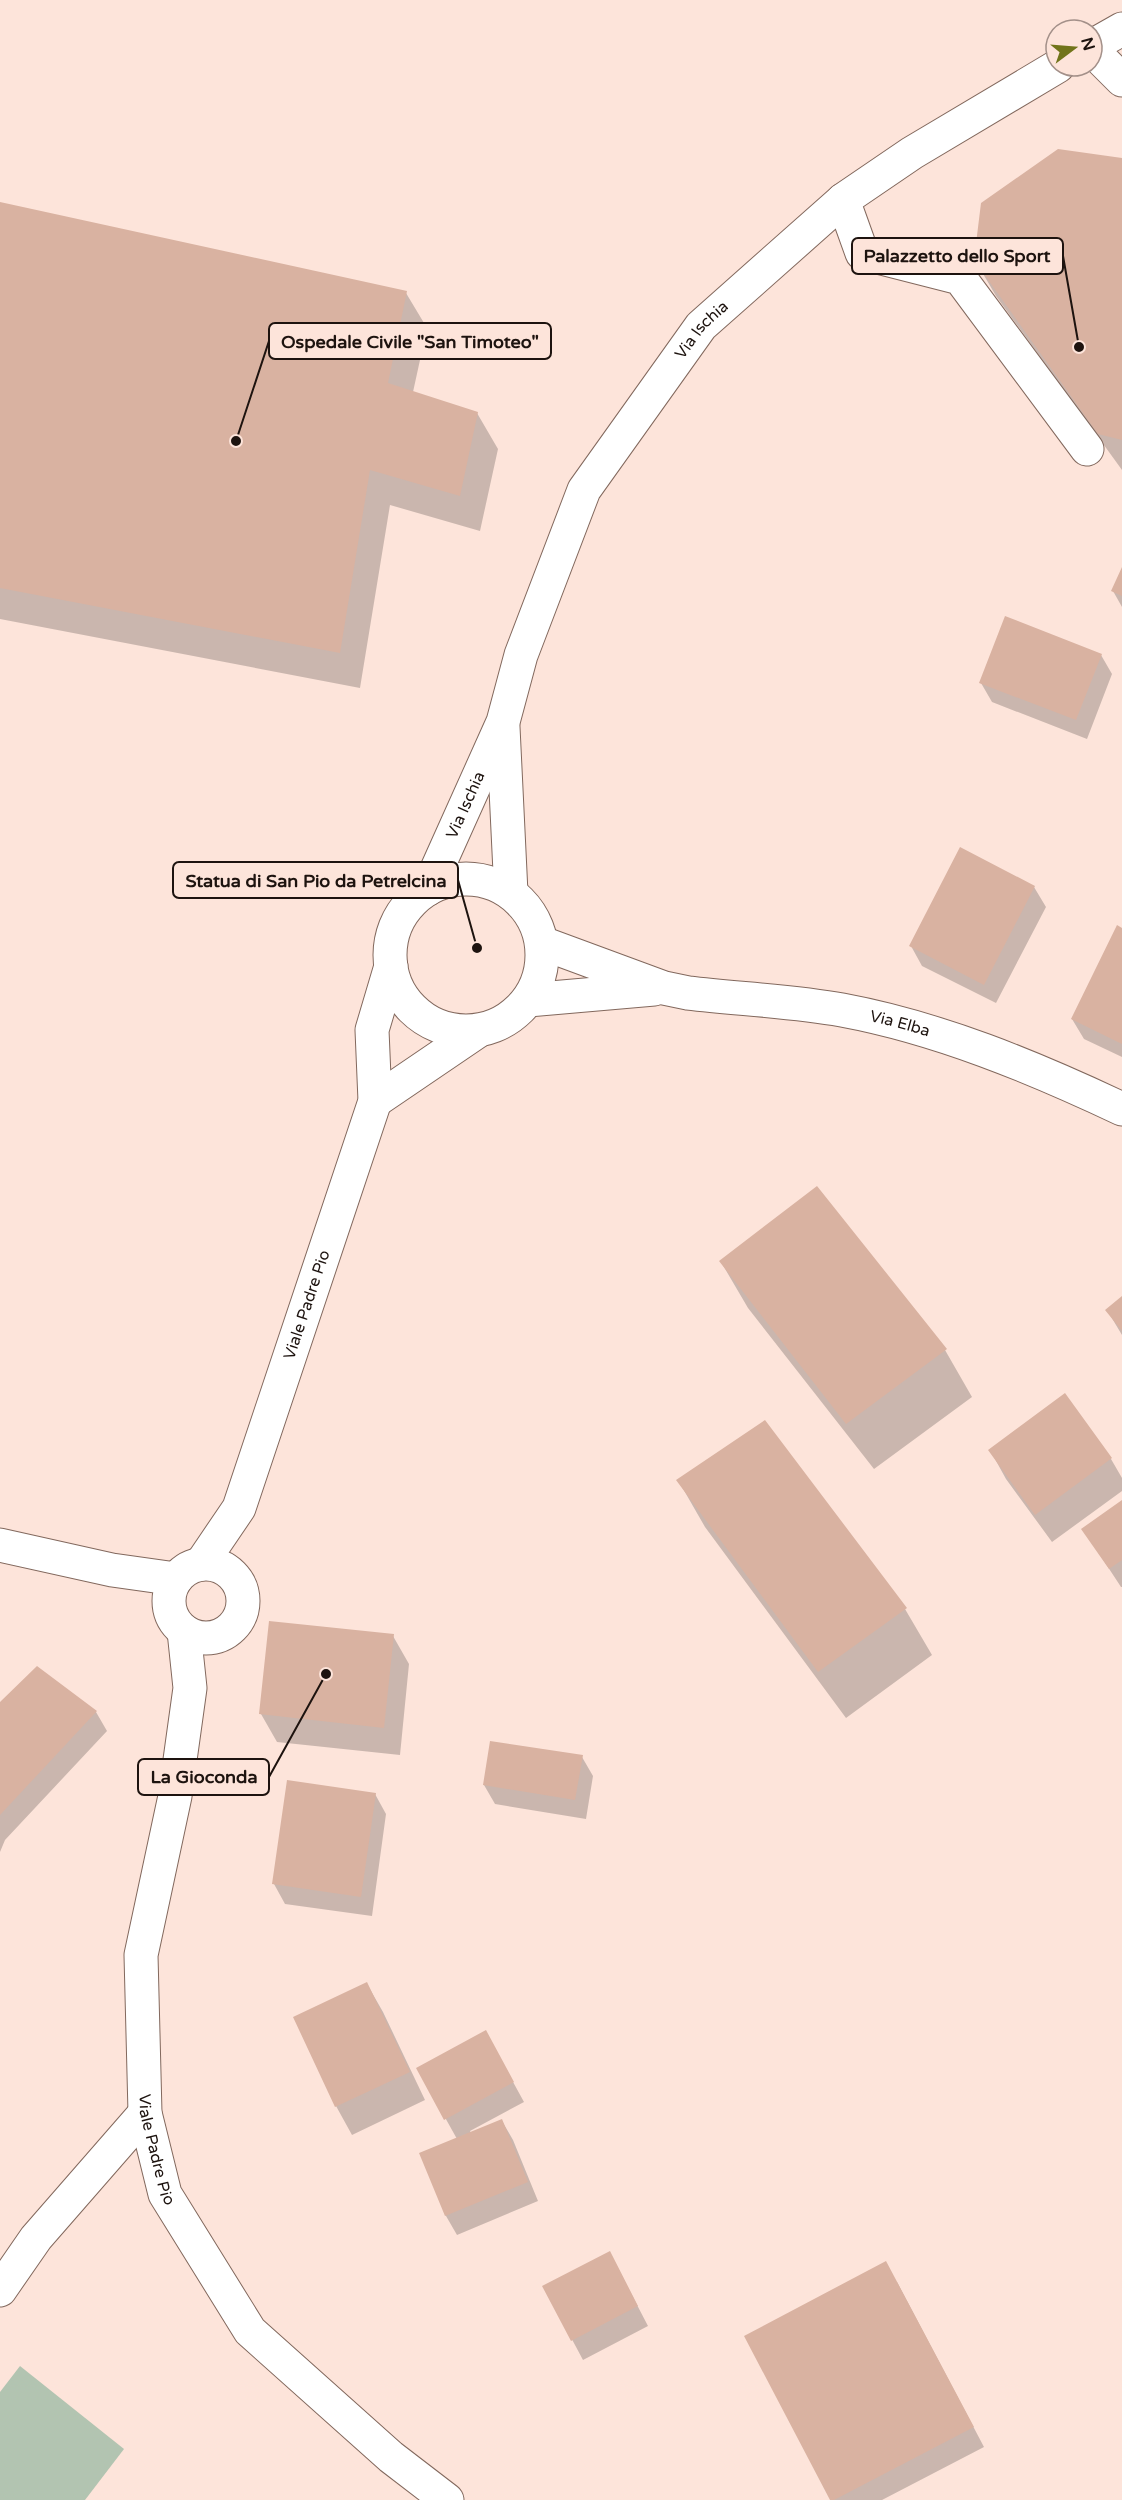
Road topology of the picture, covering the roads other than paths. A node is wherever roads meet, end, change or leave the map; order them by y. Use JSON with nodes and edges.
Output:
{"nodes":[{"id":1,"x":1122,"y":29,"type":"edge"},
{"id":2,"x":1104,"y":40,"type":"edge"},
{"id":3,"x":1104,"y":61,"type":"edge"},
{"id":4,"x":1044,"y":74,"type":"edge"},
{"id":5,"x":1122,"y":80,"type":"edge"},
{"id":6,"x":843,"y":200,"type":"junction"},
{"id":7,"x":1087,"y":449,"type":"dead end"},
{"id":8,"x":503,"y":722,"type":"junction"},
{"id":9,"x":428,"y":889,"type":"junction"},
{"id":10,"x":511,"y":893,"type":"junction"},
{"id":11,"x":542,"y":943,"type":"junction"},
{"id":12,"x":391,"y":966,"type":"junction"},
{"id":13,"x":664,"y":988,"type":"junction"},
{"id":14,"x":528,"y":1000,"type":"junction"},
{"id":15,"x":478,"y":1031,"type":"junction"},
{"id":16,"x":375,"y":1101,"type":"junction"},
{"id":17,"x":1122,"y":1109,"type":"edge"},
{"id":18,"x":239,"y":1508,"type":"junction"},
{"id":19,"x":0,"y":1545,"type":"edge"},
{"id":20,"x":112,"y":1570,"type":"junction"},
{"id":21,"x":188,"y":1572,"type":"junction"},
{"id":22,"x":238,"y":1582,"type":"junction"},
{"id":23,"x":190,"y":1630,"type":"junction"},
{"id":24,"x":145,"y":2114,"type":"junction"},
{"id":25,"x":0,"y":2290,"type":"edge"},
{"id":26,"x":447,"y":2500,"type":"edge"}],
"edges":[{"from":1,"to":2,"type":"street"},
{"from":3,"to":5,"type":"street"},
{"from":4,"to":6,"type":"street","name":"Via Ischia"},
{"from":6,"to":7,"type":"street"},
{"from":6,"to":8,"type":"street","name":"Via Ischia"},
{"from":8,"to":9,"type":"street","name":"Via Ischia"},
{"from":8,"to":10,"type":"street","name":"Via Ischia"},
{"from":9,"to":10,"type":"street"},
{"from":9,"to":12,"type":"street"},
{"from":10,"to":11,"type":"street"},
{"from":11,"to":13,"type":"street","name":"Via Elba"},
{"from":11,"to":14,"type":"street"},
{"from":12,"to":15,"type":"street"},
{"from":12,"to":16,"type":"street","name":"Viale Padre Pio"},
{"from":13,"to":14,"type":"street","name":"Via Elba"},
{"from":13,"to":17,"type":"street","name":"Via Elba"},
{"from":14,"to":15,"type":"street"},
{"from":15,"to":16,"type":"street"},
{"from":16,"to":18,"type":"street","name":"Viale Padre Pio"},
{"from":18,"to":21,"type":"street","name":"Viale Padre Pio"},
{"from":18,"to":22,"type":"street","name":"Viale Padre Pio"},
{"from":19,"to":20,"type":"street"},
{"from":20,"to":21,"type":"street"},
{"from":20,"to":23,"type":"street"},
{"from":21,"to":22,"type":"street"},
{"from":21,"to":23,"type":"street","name":"Viale Padre Pio"},
{"from":22,"to":23,"type":"street","name":"Viale Padre Pio"},
{"from":23,"to":24,"type":"street","name":"Viale Padre Pio"},
{"from":24,"to":25,"type":"street"},
{"from":24,"to":26,"type":"street","name":"Viale Padre Pio"}]}
